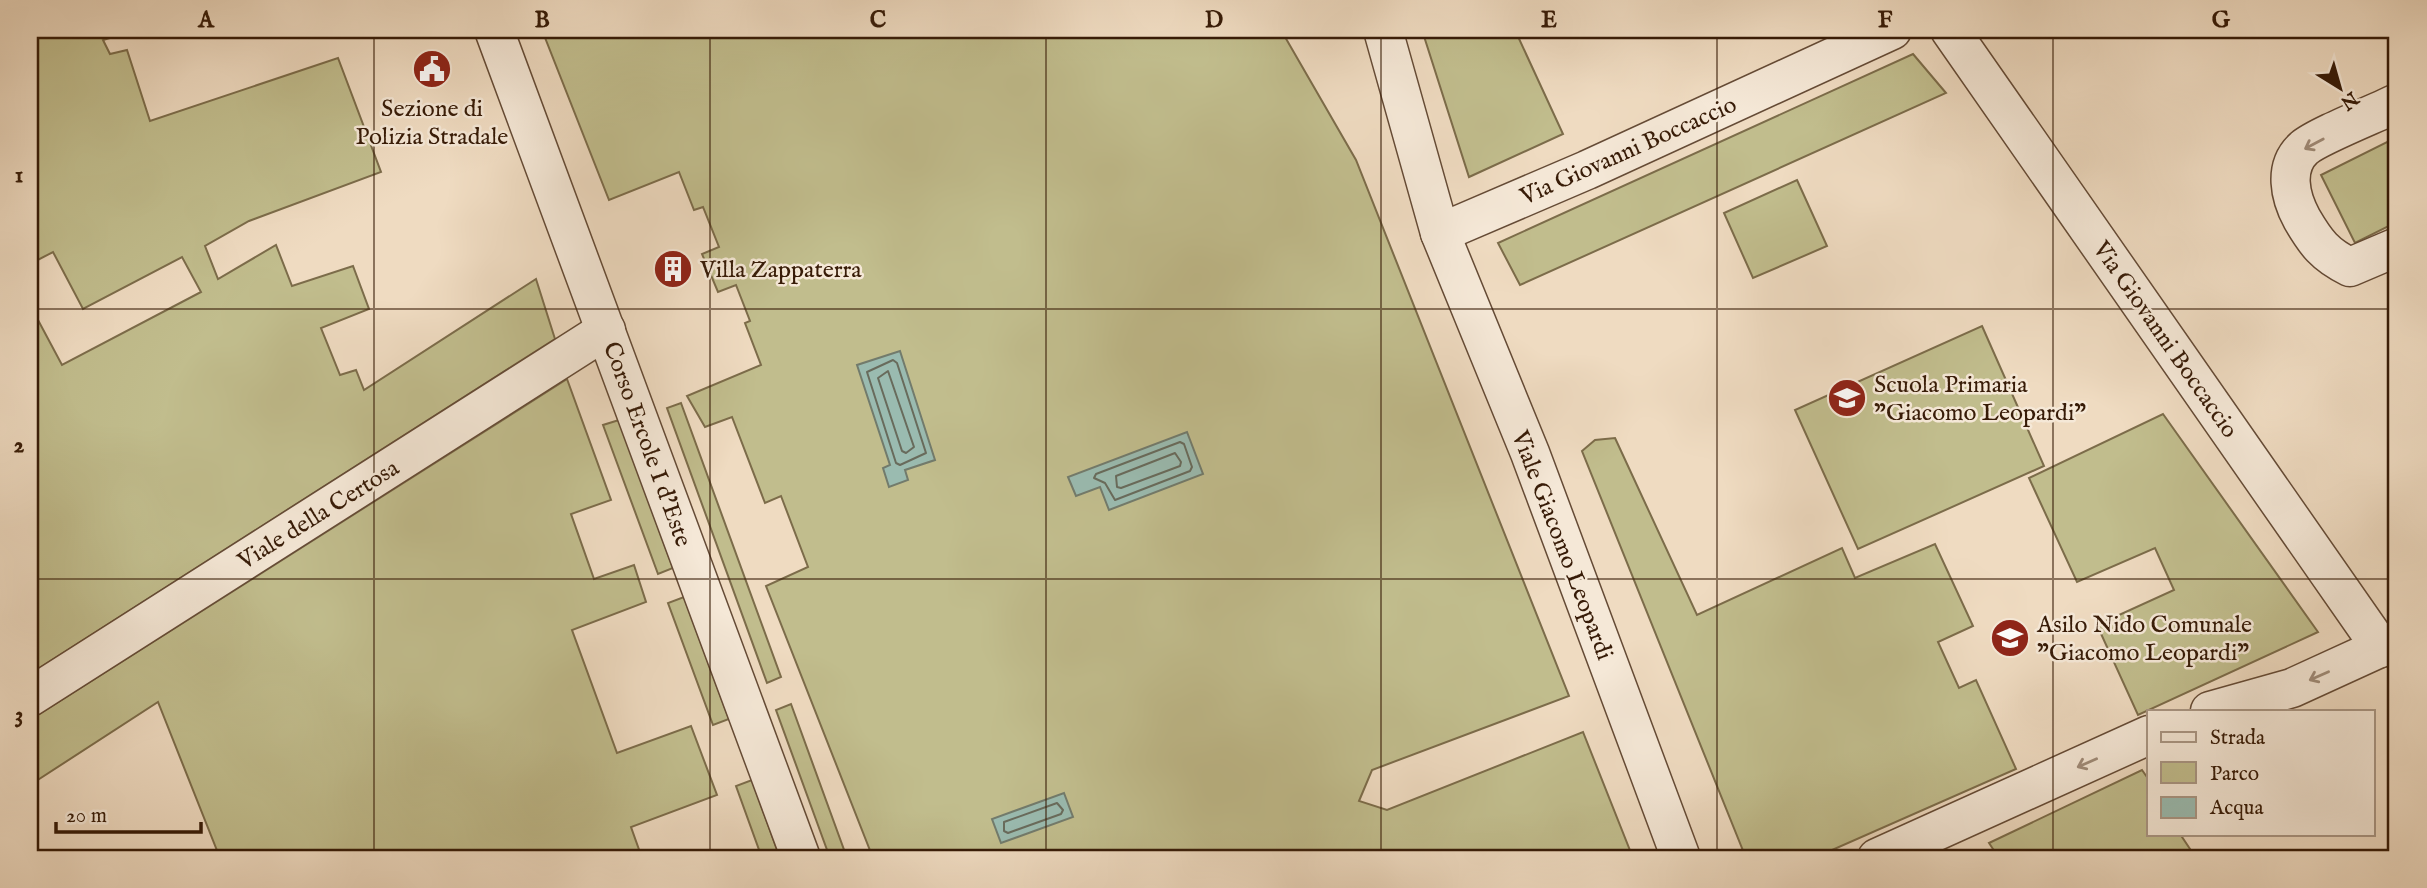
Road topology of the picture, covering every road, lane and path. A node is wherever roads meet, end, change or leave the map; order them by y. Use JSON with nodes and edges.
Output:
{"nodes":[{"id":1,"x":494,"y":30,"type":"edge"},
{"id":2,"x":1383,"y":30,"type":"edge"},
{"id":3,"x":1892,"y":30,"type":"edge"},
{"id":4,"x":1950,"y":30,"type":"edge"},
{"id":5,"x":2397,"y":103,"type":"edge"},
{"id":6,"x":1440,"y":233,"type":"junction"},
{"id":7,"x":2397,"y":247,"type":"edge"},
{"id":8,"x":606,"y":330,"type":"junction"},
{"id":9,"x":2389,"y":644,"type":"edge"},
{"id":10,"x":30,"y":697,"type":"edge"},
{"id":11,"x":2214,"y":710,"type":"edge"},
{"id":12,"x":2147,"y":736,"type":"edge"},
{"id":13,"x":801,"y":858,"type":"edge"},
{"id":14,"x":1681,"y":858,"type":"edge"},
{"id":15,"x":1877,"y":858,"type":"edge"}],
"edges":[{"from":1,"to":8,"type":"street","name":"Corso Ercole I d'Este"},
{"from":2,"to":6,"type":"street","name":"Viale Giacomo Leopardi"},
{"from":3,"to":6,"type":"street","name":"Via Giovanni Boccaccio"},
{"from":4,"to":9,"type":"street","name":"Via Giovanni Boccaccio"},
{"from":5,"to":7,"type":"street","one_way":true},
{"from":6,"to":14,"type":"street","name":"Viale Giacomo Leopardi"},
{"from":8,"to":10,"type":"street","name":"Viale della Certosa"},
{"from":8,"to":13,"type":"street","name":"Corso Ercole I d'Este"},
{"from":9,"to":11,"type":"street","one_way":true},
{"from":12,"to":15,"type":"street","one_way":true}]}
